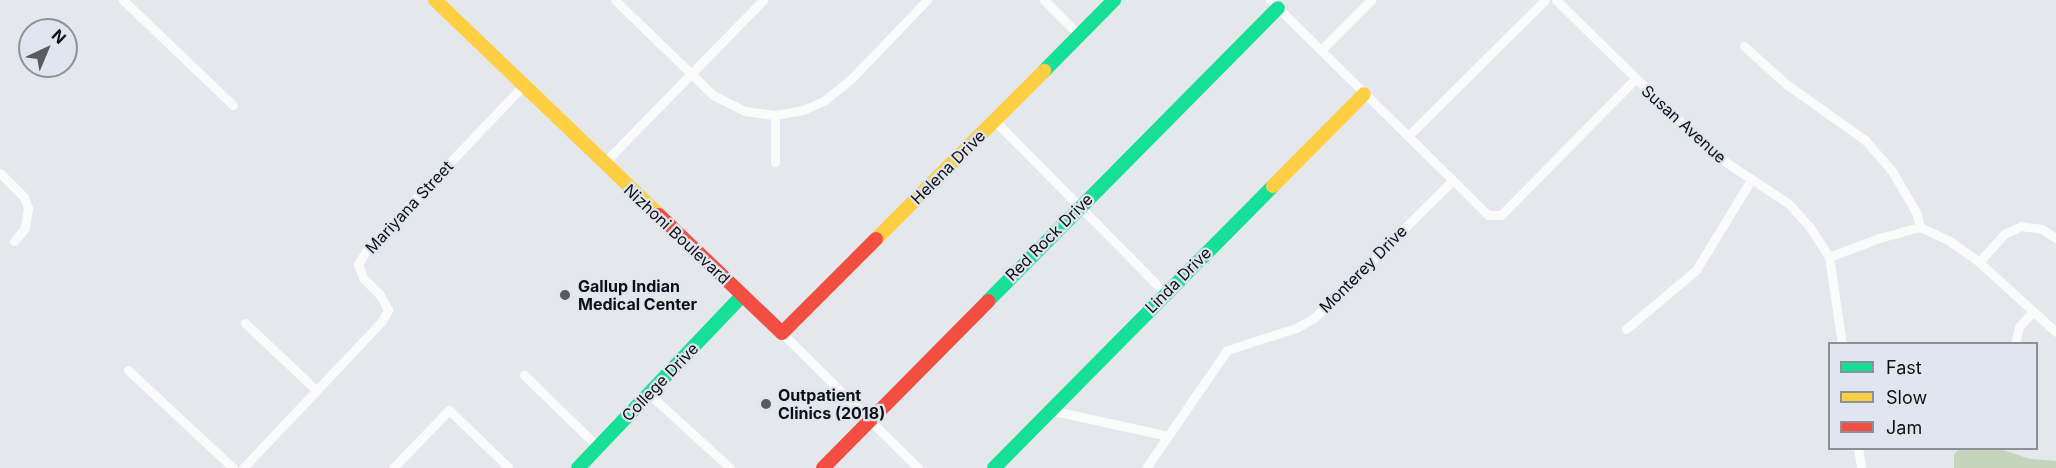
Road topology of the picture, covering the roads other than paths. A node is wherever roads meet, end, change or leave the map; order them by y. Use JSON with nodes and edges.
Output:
{"nodes":[{"id":1,"x":123,"y":0,"type":"edge"},
{"id":2,"x":435,"y":0,"type":"edge"},
{"id":3,"x":615,"y":0,"type":"edge"},
{"id":4,"x":763,"y":0,"type":"edge"},
{"id":5,"x":927,"y":0,"type":"edge"},
{"id":6,"x":1044,"y":0,"type":"edge"},
{"id":7,"x":1114,"y":0,"type":"edge"},
{"id":8,"x":1371,"y":0,"type":"edge"},
{"id":9,"x":1545,"y":0,"type":"edge"},
{"id":10,"x":1556,"y":0,"type":"edge"},
{"id":11,"x":1274,"y":4,"type":"edge"},
{"id":12,"x":1079,"y":35,"type":"junction"},
{"id":13,"x":1744,"y":46,"type":"dead end"},
{"id":14,"x":1320,"y":50,"type":"junction"},
{"id":15,"x":690,"y":74,"type":"junction"},
{"id":16,"x":1635,"y":79,"type":"junction"},
{"id":17,"x":524,"y":85,"type":"junction"},
{"id":18,"x":1364,"y":93,"type":"junction"},
{"id":19,"x":233,"y":105,"type":"dead end"},
{"id":20,"x":774,"y":115,"type":"junction"},
{"id":21,"x":994,"y":120,"type":"junction"},
{"id":22,"x":1408,"y":136,"type":"junction"},
{"id":23,"x":775,"y":162,"type":"dead end"},
{"id":24,"x":603,"y":164,"type":"junction"},
{"id":25,"x":0,"y":172,"type":"edge"},
{"id":26,"x":1751,"y":180,"type":"junction"},
{"id":27,"x":1452,"y":181,"type":"junction"},
{"id":28,"x":1080,"y":206,"type":"junction"},
{"id":29,"x":1920,"y":227,"type":"junction"},
{"id":30,"x":2056,"y":238,"type":"edge"},
{"id":31,"x":14,"y":240,"type":"dead end"},
{"id":32,"x":1829,"y":257,"type":"junction"},
{"id":33,"x":1979,"y":262,"type":"junction"},
{"id":34,"x":1165,"y":293,"type":"junction"},
{"id":35,"x":742,"y":296,"type":"junction"},
{"id":36,"x":2033,"y":311,"type":"junction"},
{"id":37,"x":245,"y":323,"type":"dead end"},
{"id":38,"x":1626,"y":328,"type":"dead end"},
{"id":39,"x":2056,"y":332,"type":"edge"},
{"id":40,"x":782,"y":333,"type":"junction"},
{"id":41,"x":1842,"y":342,"type":"edge"},
{"id":42,"x":2015,"y":342,"type":"edge"},
{"id":43,"x":128,"y":370,"type":"dead end"},
{"id":44,"x":524,"y":375,"type":"dead end"},
{"id":45,"x":316,"y":390,"type":"junction"},
{"id":46,"x":648,"y":393,"type":"junction"},
{"id":47,"x":1050,"y":410,"type":"junction"},
{"id":48,"x":868,"y":420,"type":"junction"},
{"id":49,"x":1167,"y":436,"type":"junction"},
{"id":50,"x":598,"y":447,"type":"junction"},
{"id":51,"x":1858,"y":450,"type":"edge"},
{"id":52,"x":233,"y":468,"type":"edge"},
{"id":53,"x":243,"y":468,"type":"edge"},
{"id":54,"x":393,"y":468,"type":"edge"},
{"id":55,"x":509,"y":468,"type":"edge"},
{"id":56,"x":578,"y":468,"type":"edge"},
{"id":57,"x":730,"y":468,"type":"edge"},
{"id":58,"x":823,"y":468,"type":"edge"},
{"id":59,"x":918,"y":468,"type":"edge"},
{"id":60,"x":994,"y":468,"type":"edge"},
{"id":61,"x":1146,"y":468,"type":"edge"},
{"id":62,"x":1861,"y":468,"type":"edge"}],
"edges":[{"from":1,"to":19,"type":"street"},
{"from":2,"to":17,"type":"main road","name":"Nizhoni Boulevard"},
{"from":3,"to":15,"type":"street"},
{"from":4,"to":15,"type":"street"},
{"from":5,"to":20,"type":"street"},
{"from":6,"to":12,"type":"street"},
{"from":7,"to":12,"type":"main road","name":"Helena Drive"},
{"from":8,"to":14,"type":"street"},
{"from":9,"to":22,"type":"street"},
{"from":10,"to":16,"type":"street","name":"Susan Avenue"},
{"from":11,"to":14,"type":"street"},
{"from":11,"to":28,"type":"main road","name":"Red Rock Drive"},
{"from":12,"to":21,"type":"main road","name":"Helena Drive"},
{"from":13,"to":29,"type":"street"},
{"from":14,"to":18,"type":"street"},
{"from":15,"to":20,"type":"street"},
{"from":15,"to":24,"type":"street"},
{"from":16,"to":26,"type":"street","name":"Susan Avenue"},
{"from":16,"to":27,"type":"street"},
{"from":17,"to":24,"type":"main road","name":"Nizhoni Boulevard"},
{"from":17,"to":45,"type":"street","name":"Mariyana Street"},
{"from":18,"to":22,"type":"street"},
{"from":18,"to":34,"type":"main road","name":"Linda Drive"},
{"from":20,"to":23,"type":"street"},
{"from":21,"to":28,"type":"street"},
{"from":21,"to":40,"type":"main road","name":"Helena Drive"},
{"from":22,"to":27,"type":"street"},
{"from":24,"to":35,"type":"main road","name":"Nizhoni Boulevard"},
{"from":25,"to":31,"type":"street"},
{"from":26,"to":32,"type":"street","name":"Susan Avenue"},
{"from":26,"to":38,"type":"street"},
{"from":27,"to":49,"type":"street","name":"Monterey Drive"},
{"from":28,"to":34,"type":"street"},
{"from":28,"to":48,"type":"main road","name":"Red Rock Drive"},
{"from":29,"to":32,"type":"street"},
{"from":29,"to":33,"type":"street"},
{"from":30,"to":33,"type":"street"},
{"from":32,"to":41,"type":"street","name":"Susan Avenue"},
{"from":33,"to":36,"type":"street"},
{"from":34,"to":47,"type":"main road","name":"Linda Drive"},
{"from":35,"to":40,"type":"main road","name":"Nizhoni Boulevard"},
{"from":35,"to":46,"type":"main road","name":"College Drive"},
{"from":36,"to":39,"type":"street"},
{"from":36,"to":42,"type":"street"},
{"from":37,"to":45,"type":"street"},
{"from":40,"to":48,"type":"street","name":"Nizhoni Boulevard"},
{"from":43,"to":52,"type":"street"},
{"from":44,"to":50,"type":"street"},
{"from":45,"to":53,"type":"street","name":"Mariyana Street"},
{"from":46,"to":50,"type":"main road","name":"College Drive"},
{"from":46,"to":57,"type":"street"},
{"from":47,"to":49,"type":"street"},
{"from":47,"to":60,"type":"main road","name":"Linda Drive"},
{"from":48,"to":58,"type":"main road","name":"Red Rock Drive"},
{"from":48,"to":59,"type":"street","name":"Nizhoni Boulevard"},
{"from":49,"to":61,"type":"street","name":"Monterey Drive"},
{"from":50,"to":56,"type":"main road","name":"College Drive"},
{"from":51,"to":62,"type":"street"},
{"from":54,"to":55,"type":"street"}]}
